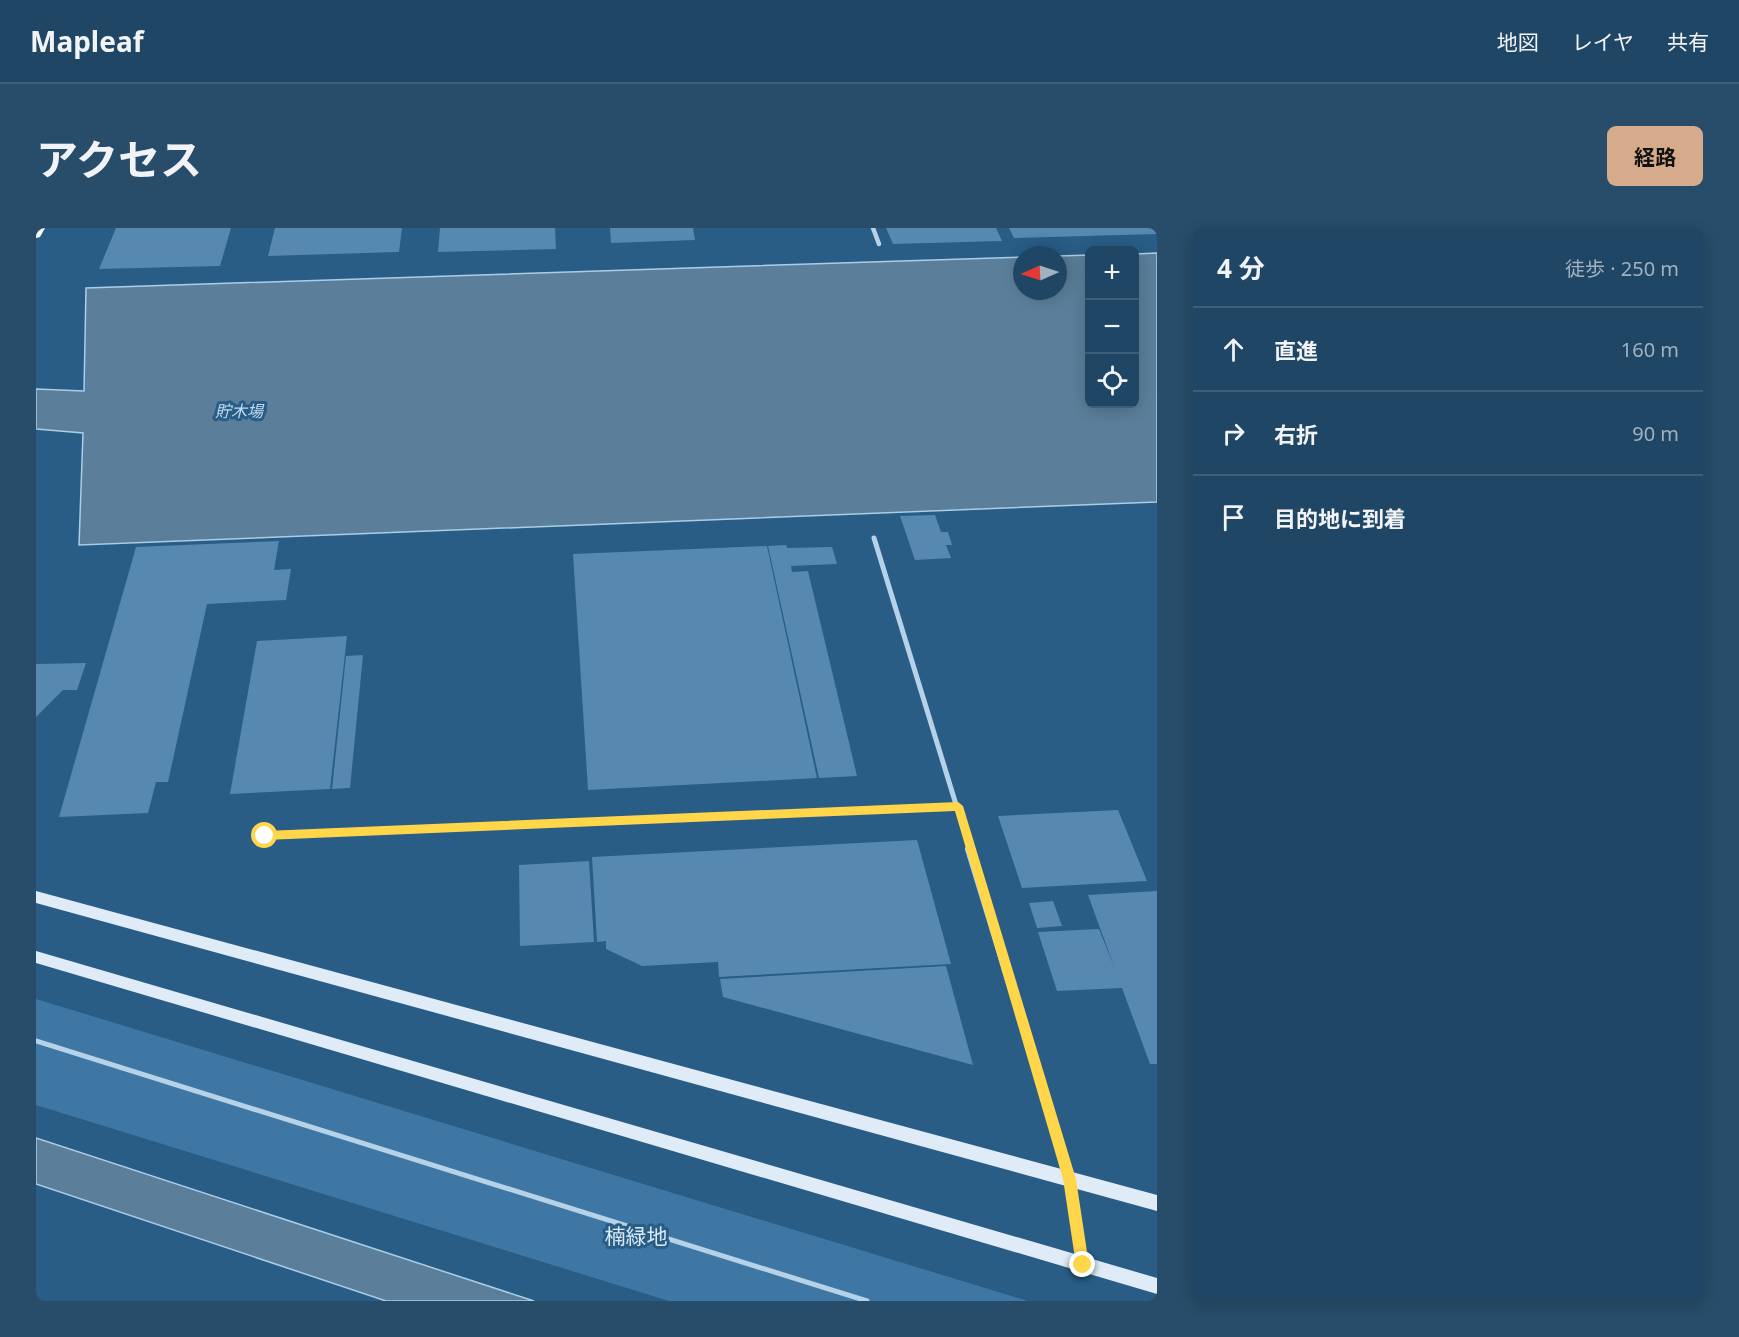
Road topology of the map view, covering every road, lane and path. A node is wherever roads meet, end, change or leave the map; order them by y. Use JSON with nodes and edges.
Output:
{"nodes":[{"id":1,"x":39,"y":228,"type":"edge"},
{"id":2,"x":873,"y":228,"type":"edge"},
{"id":3,"x":36,"y":235,"type":"edge"},
{"id":4,"x":879,"y":244,"type":"dead end"},
{"id":5,"x":874,"y":538,"type":"dead end"},
{"id":6,"x":958,"y":806,"type":"junction"},
{"id":7,"x":265,"y":836,"type":"dead end"},
{"id":8,"x":36,"y":897,"type":"edge"},
{"id":9,"x":36,"y":957,"type":"edge"},
{"id":10,"x":36,"y":1041,"type":"edge"},
{"id":11,"x":1070,"y":1179,"type":"junction"},
{"id":12,"x":1157,"y":1203,"type":"edge"},
{"id":13,"x":1083,"y":1265,"type":"junction"},
{"id":14,"x":1157,"y":1286,"type":"edge"},
{"id":15,"x":867,"y":1301,"type":"edge"}],
"edges":[{"from":1,"to":3,"type":"highway"},
{"from":2,"to":4,"type":"street"},
{"from":5,"to":6,"type":"street"},
{"from":6,"to":7,"type":"street"},
{"from":6,"to":11,"type":"street"},
{"from":8,"to":11,"type":"street"},
{"from":9,"to":13,"type":"street"},
{"from":10,"to":15,"type":"lane"},
{"from":11,"to":12,"type":"street"},
{"from":11,"to":13,"type":"street"},
{"from":13,"to":14,"type":"street"}]}
